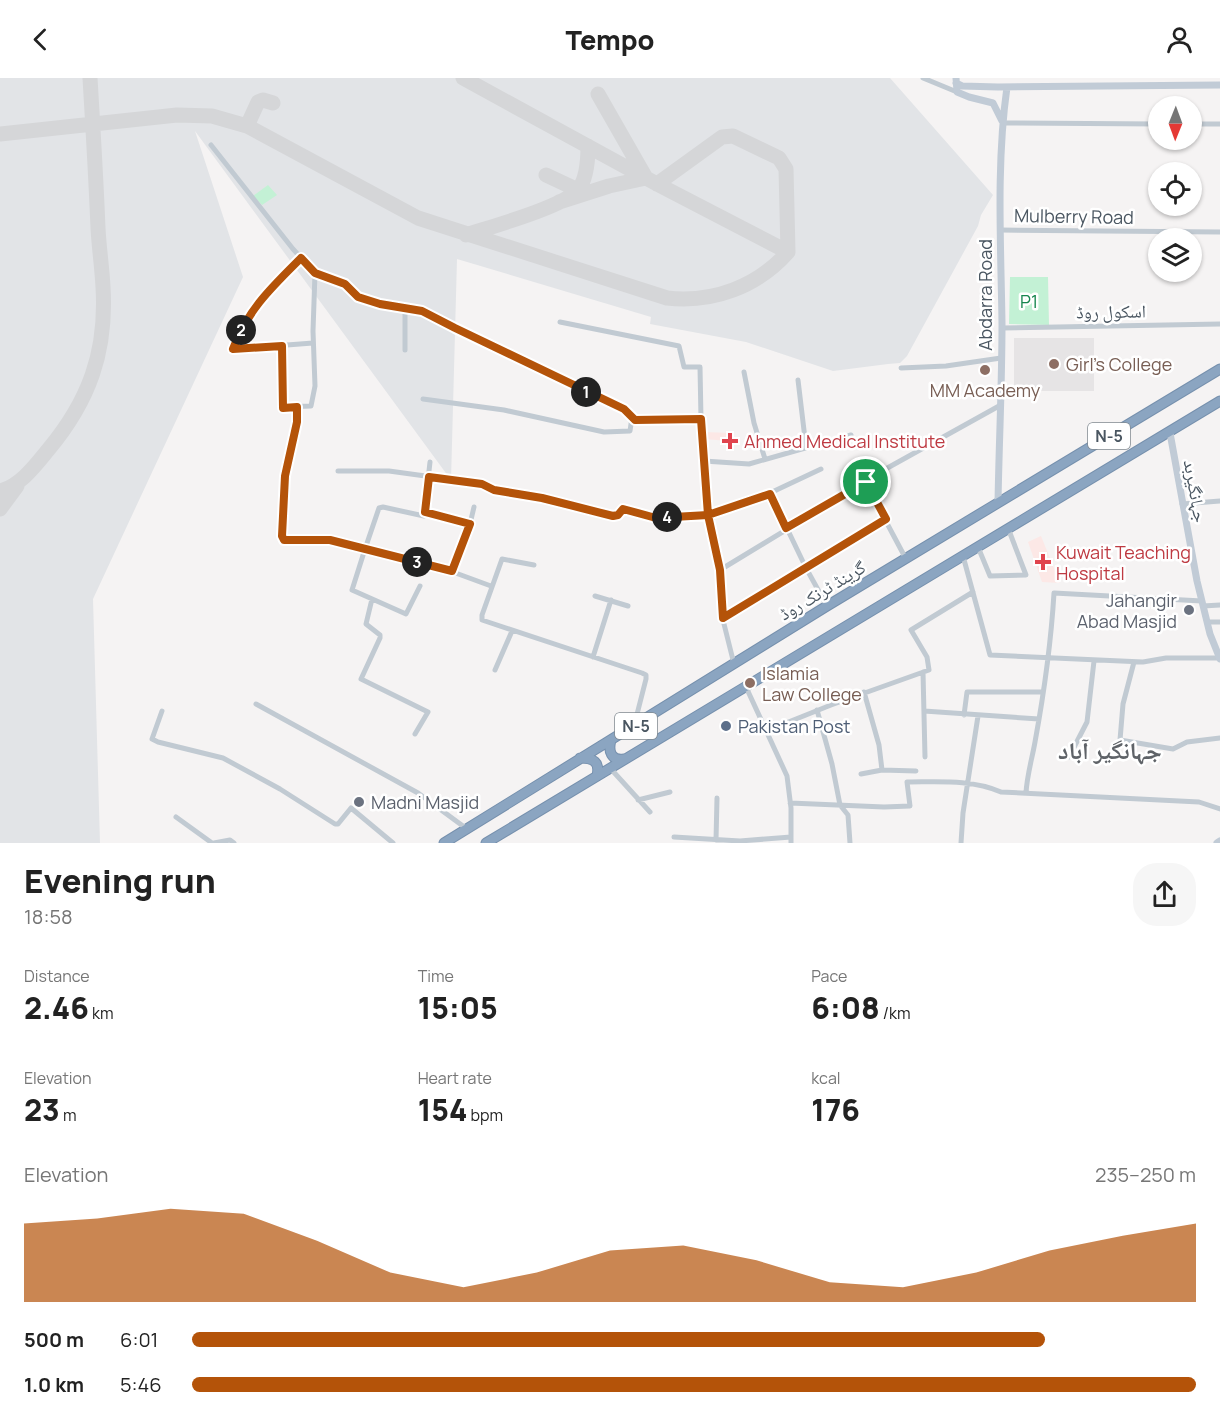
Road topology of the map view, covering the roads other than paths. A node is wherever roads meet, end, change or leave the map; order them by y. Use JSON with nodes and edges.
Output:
{"nodes":[{"id":1,"x":923,"y":78,"type":"edge"},
{"id":2,"x":956,"y":80,"type":"edge"},
{"id":3,"x":1220,"y":85,"type":"edge"},
{"id":4,"x":998,"y":87,"type":"junction"},
{"id":5,"x":1007,"y":87,"type":"junction"},
{"id":6,"x":957,"y":92,"type":"junction"},
{"id":7,"x":1005,"y":96,"type":"junction"},
{"id":8,"x":993,"y":103,"type":"junction"},
{"id":9,"x":1003,"y":123,"type":"junction"},
{"id":10,"x":1148,"y":124,"type":"edge"},
{"id":11,"x":1202,"y":124,"type":"edge"},
{"id":12,"x":1220,"y":124,"type":"edge"},
{"id":13,"x":211,"y":145,"type":"dead end"},
{"id":14,"x":1000,"y":230,"type":"junction"},
{"id":15,"x":1220,"y":232,"type":"edge"},
{"id":16,"x":301,"y":258,"type":"junction"},
{"id":17,"x":315,"y":273,"type":"junction"},
{"id":18,"x":405,"y":308,"type":"junction"},
{"id":19,"x":560,"y":322,"type":"dead end"},
{"id":20,"x":1220,"y":324,"type":"edge"},
{"id":21,"x":1002,"y":328,"type":"junction"},
{"id":22,"x":313,"y":343,"type":"junction"},
{"id":23,"x":282,"y":346,"type":"junction"},
{"id":24,"x":405,"y":350,"type":"dead end"},
{"id":25,"x":1001,"y":358,"type":"junction"},
{"id":26,"x":901,"y":368,"type":"dead end"},
{"id":27,"x":1220,"y":369,"type":"edge"},
{"id":28,"x":744,"y":372,"type":"dead end"},
{"id":29,"x":798,"y":380,"type":"dead end"},
{"id":30,"x":423,"y":399,"type":"dead end"},
{"id":31,"x":1220,"y":401,"type":"edge"},
{"id":32,"x":999,"y":406,"type":"junction"},
{"id":33,"x":297,"y":407,"type":"junction"},
{"id":34,"x":632,"y":417,"type":"junction"},
{"id":35,"x":701,"y":419,"type":"junction"},
{"id":36,"x":1170,"y":433,"type":"junction"},
{"id":37,"x":851,"y":435,"type":"dead end"},
{"id":38,"x":806,"y":447,"type":"junction"},
{"id":39,"x":765,"y":459,"type":"junction"},
{"id":40,"x":704,"y":461,"type":"junction"},
{"id":41,"x":430,"y":462,"type":"dead end"},
{"id":42,"x":821,"y":469,"type":"dead end"},
{"id":43,"x":338,"y":471,"type":"dead end"},
{"id":44,"x":429,"y":477,"type":"junction"},
{"id":45,"x":866,"y":482,"type":"junction"},
{"id":46,"x":770,"y":494,"type":"junction"},
{"id":47,"x":1220,"y":501,"type":"edge"},
{"id":48,"x":998,"y":503,"type":"junction"},
{"id":49,"x":1182,"y":504,"type":"junction"},
{"id":50,"x":474,"y":507,"type":"dead end"},
{"id":51,"x":425,"y":512,"type":"junction"},
{"id":52,"x":708,"y":515,"type":"junction"},
{"id":53,"x":886,"y":519,"type":"junction"},
{"id":54,"x":470,"y":524,"type":"junction"},
{"id":55,"x":786,"y":528,"type":"junction"},
{"id":56,"x":1008,"y":528,"type":"junction"},
{"id":57,"x":978,"y":547,"type":"junction"},
{"id":58,"x":365,"y":549,"type":"junction"},
{"id":59,"x":963,"y":556,"type":"junction"},
{"id":60,"x":906,"y":559,"type":"junction"},
{"id":61,"x":534,"y":565,"type":"dead end"},
{"id":62,"x":806,"y":568,"type":"junction"},
{"id":63,"x":720,"y":570,"type":"junction"},
{"id":64,"x":452,"y":571,"type":"junction"},
{"id":65,"x":420,"y":586,"type":"dead end"},
{"id":66,"x":491,"y":586,"type":"junction"},
{"id":67,"x":973,"y":592,"type":"junction"},
{"id":68,"x":595,"y":596,"type":"dead end"},
{"id":69,"x":372,"y":599,"type":"junction"},
{"id":70,"x":611,"y":600,"type":"junction"},
{"id":71,"x":1203,"y":604,"type":"junction"},
{"id":72,"x":1220,"y":605,"type":"edge"},
{"id":73,"x":628,"y":606,"type":"dead end"},
{"id":74,"x":827,"y":606,"type":"junction"},
{"id":75,"x":723,"y":618,"type":"junction"},
{"id":76,"x":1207,"y":622,"type":"junction"},
{"id":77,"x":1220,"y":622,"type":"edge"},
{"id":78,"x":512,"y":631,"type":"junction"},
{"id":79,"x":1217,"y":645,"type":"edge"},
{"id":80,"x":593,"y":657,"type":"junction"},
{"id":81,"x":1048,"y":659,"type":"junction"},
{"id":82,"x":1220,"y":659,"type":"edge"},
{"id":83,"x":1094,"y":661,"type":"junction"},
{"id":84,"x":1134,"y":662,"type":"junction"},
{"id":85,"x":734,"y":664,"type":"junction"},
{"id":86,"x":495,"y":670,"type":"dead end"},
{"id":87,"x":923,"y":672,"type":"junction"},
{"id":88,"x":746,"y":687,"type":"junction"},
{"id":89,"x":864,"y":692,"type":"junction"},
{"id":90,"x":1043,"y":692,"type":"junction"},
{"id":91,"x":256,"y":704,"type":"dead end"},
{"id":92,"x":817,"y":710,"type":"junction"},
{"id":93,"x":162,"y":711,"type":"dead end"},
{"id":94,"x":924,"y":711,"type":"junction"},
{"id":95,"x":964,"y":715,"type":"junction"},
{"id":96,"x":978,"y":716,"type":"junction"},
{"id":97,"x":1039,"y":719,"type":"junction"},
{"id":98,"x":633,"y":727,"type":"junction"},
{"id":99,"x":766,"y":731,"type":"junction"},
{"id":100,"x":415,"y":734,"type":"dead end"},
{"id":101,"x":1220,"y":738,"type":"edge"},
{"id":102,"x":611,"y":740,"type":"junction"},
{"id":103,"x":925,"y":757,"type":"dead end"},
{"id":104,"x":1069,"y":757,"type":"dead end"},
{"id":105,"x":580,"y":758,"type":"junction"},
{"id":106,"x":626,"y":759,"type":"junction"},
{"id":107,"x":610,"y":768,"type":"junction"},
{"id":108,"x":882,"y":770,"type":"junction"},
{"id":109,"x":916,"y":771,"type":"dead end"},
{"id":110,"x":861,"y":774,"type":"dead end"},
{"id":111,"x":597,"y":776,"type":"junction"},
{"id":112,"x":968,"y":783,"type":"junction"},
{"id":113,"x":670,"y":792,"type":"dead end"},
{"id":114,"x":1026,"y":793,"type":"junction"},
{"id":115,"x":717,"y":798,"type":"dead end"},
{"id":116,"x":638,"y":800,"type":"junction"},
{"id":117,"x":790,"y":803,"type":"junction"},
{"id":118,"x":840,"y":805,"type":"junction"},
{"id":119,"x":1220,"y":810,"type":"edge"},
{"id":120,"x":650,"y":812,"type":"dead end"},
{"id":121,"x":176,"y":817,"type":"dead end"},
{"id":122,"x":467,"y":829,"type":"junction"},
{"id":123,"x":674,"y":837,"type":"dead end"},
{"id":124,"x":716,"y":840,"type":"junction"},
{"id":125,"x":791,"y":840,"type":"edge"},
{"id":126,"x":691,"y":841,"type":"edge"},
{"id":127,"x":724,"y":842,"type":"edge"},
{"id":128,"x":213,"y":843,"type":"edge"},
{"id":129,"x":234,"y":843,"type":"edge"},
{"id":130,"x":393,"y":843,"type":"edge"},
{"id":131,"x":444,"y":843,"type":"edge"},
{"id":132,"x":486,"y":843,"type":"edge"},
{"id":133,"x":850,"y":843,"type":"edge"},
{"id":134,"x":961,"y":843,"type":"edge"}],
"edges":[{"from":1,"to":6,"type":"street"},
{"from":2,"to":4,"type":"street"},
{"from":2,"to":6,"type":"street"},
{"from":3,"to":5,"type":"street"},
{"from":4,"to":5,"type":"street"},
{"from":4,"to":8,"type":"street"},
{"from":5,"to":7,"type":"street","name":"Abdarra Road"},
{"from":6,"to":8,"type":"street"},
{"from":7,"to":8,"type":"street"},
{"from":7,"to":9,"type":"street","name":"Abdarra Road"},
{"from":8,"to":9,"type":"street"},
{"from":9,"to":10,"type":"street"},
{"from":9,"to":14,"type":"street","name":"Abdarra Road"},
{"from":11,"to":12,"type":"street"},
{"from":13,"to":16,"type":"street"},
{"from":14,"to":15,"type":"street","name":"Mulberry Road"},
{"from":14,"to":21,"type":"street","name":"Abdarra Road"},
{"from":16,"to":17,"type":"street"},
{"from":16,"to":23,"type":"street"},
{"from":17,"to":18,"type":"street"},
{"from":17,"to":22,"type":"street"},
{"from":18,"to":24,"type":"street"},
{"from":18,"to":34,"type":"street"},
{"from":19,"to":35,"type":"street"},
{"from":20,"to":21,"type":"street","name":"اسکول روڈ"},
{"from":21,"to":25,"type":"street","name":"Abdarra Road"},
{"from":22,"to":23,"type":"street"},
{"from":22,"to":33,"type":"street"},
{"from":23,"to":33,"type":"street"},
{"from":25,"to":26,"type":"street"},
{"from":25,"to":32,"type":"street","name":"Abdarra Road"},
{"from":27,"to":48,"type":"highway","name":"گرینڈ ٹرنک روڈ","number":"N-5"},
{"from":28,"to":39,"type":"street"},
{"from":29,"to":38,"type":"street"},
{"from":30,"to":34,"type":"street"},
{"from":31,"to":36,"type":"highway","number":"N-5"},
{"from":32,"to":45,"type":"street"},
{"from":32,"to":48,"type":"street","name":"Abdarra Road"},
{"from":33,"to":58,"type":"street"},
{"from":34,"to":35,"type":"street"},
{"from":35,"to":40,"type":"street"},
{"from":36,"to":49,"type":"street","name":"جہانگیربد"},
{"from":36,"to":56,"type":"highway","number":"N-5"},
{"from":37,"to":38,"type":"street"},
{"from":38,"to":39,"type":"street"},
{"from":39,"to":40,"type":"street"},
{"from":40,"to":52,"type":"street"},
{"from":41,"to":44,"type":"street"},
{"from":42,"to":46,"type":"street"},
{"from":43,"to":44,"type":"street"},
{"from":44,"to":51,"type":"street"},
{"from":44,"to":52,"type":"street"},
{"from":45,"to":53,"type":"street"},
{"from":45,"to":55,"type":"street"},
{"from":46,"to":52,"type":"street"},
{"from":46,"to":55,"type":"street"},
{"from":47,"to":49,"type":"street"},
{"from":48,"to":60,"type":"highway","name":"گرینڈ ٹرنک روڈ","number":"N-5"},
{"from":49,"to":71,"type":"street","name":"جہانگیربد"},
{"from":50,"to":54,"type":"street"},
{"from":51,"to":54,"type":"street"},
{"from":51,"to":58,"type":"street"},
{"from":52,"to":63,"type":"street"},
{"from":53,"to":60,"type":"street"},
{"from":53,"to":62,"type":"street"},
{"from":54,"to":64,"type":"street"},
{"from":55,"to":62,"type":"street"},
{"from":55,"to":63,"type":"street"},
{"from":56,"to":57,"type":"highway","number":"N-5"},
{"from":56,"to":57,"type":"street"},
{"from":57,"to":59,"type":"highway","number":"N-5"},
{"from":58,"to":64,"type":"street"},
{"from":58,"to":69,"type":"street"},
{"from":59,"to":67,"type":"street"},
{"from":59,"to":88,"type":"highway","number":"N-5"},
{"from":60,"to":74,"type":"highway","name":"گرینڈ ٹرنک روڈ","number":"N-5"},
{"from":61,"to":66,"type":"street"},
{"from":62,"to":74,"type":"street"},
{"from":62,"to":75,"type":"street"},
{"from":63,"to":75,"type":"street"},
{"from":64,"to":66,"type":"street"},
{"from":65,"to":69,"type":"street"},
{"from":66,"to":78,"type":"street"},
{"from":67,"to":81,"type":"street"},
{"from":67,"to":87,"type":"street"},
{"from":68,"to":70,"type":"street"},
{"from":69,"to":100,"type":"street"},
{"from":70,"to":73,"type":"street"},
{"from":70,"to":80,"type":"street"},
{"from":71,"to":72,"type":"street"},
{"from":71,"to":76,"type":"street","name":"جہانگیربد"},
{"from":71,"to":81,"type":"street"},
{"from":74,"to":85,"type":"highway","name":"گرینڈ ٹرنک روڈ","number":"N-5"},
{"from":75,"to":85,"type":"street"},
{"from":76,"to":77,"type":"street"},
{"from":76,"to":79,"type":"street","name":"جہانگیربد"},
{"from":78,"to":80,"type":"street"},
{"from":78,"to":86,"type":"street"},
{"from":79,"to":82,"type":"street","name":"جہانگیربد"},
{"from":80,"to":98,"type":"street"},
{"from":81,"to":83,"type":"street"},
{"from":81,"to":90,"type":"street"},
{"from":82,"to":84,"type":"street"},
{"from":83,"to":84,"type":"street"},
{"from":83,"to":104,"type":"street"},
{"from":84,"to":101,"type":"street"},
{"from":85,"to":98,"type":"highway","name":"گرینڈ ٹرنک روڈ","number":"N-5"},
{"from":87,"to":89,"type":"street"},
{"from":87,"to":94,"type":"street"},
{"from":88,"to":99,"type":"street"},
{"from":88,"to":106,"type":"highway","number":"N-5"},
{"from":89,"to":92,"type":"street"},
{"from":89,"to":108,"type":"street"},
{"from":90,"to":95,"type":"street"},
{"from":90,"to":97,"type":"street"},
{"from":91,"to":122,"type":"street"},
{"from":92,"to":99,"type":"street"},
{"from":92,"to":118,"type":"street"},
{"from":93,"to":130,"type":"street"},
{"from":94,"to":95,"type":"street"},
{"from":94,"to":103,"type":"street"},
{"from":95,"to":96,"type":"street"},
{"from":96,"to":97,"type":"street"},
{"from":96,"to":112,"type":"street"},
{"from":97,"to":114,"type":"street"},
{"from":98,"to":102,"type":"highway","name":"گرینڈ ٹرنک روڈ","number":"N-5"},
{"from":99,"to":117,"type":"street"},
{"from":102,"to":105,"type":"highway","name":"گرینڈ ٹرنک روڈ","number":"N-5"},
{"from":102,"to":106,"type":"highway"},
{"from":105,"to":111,"type":"highway"},
{"from":105,"to":122,"type":"highway","name":"گرینڈ ٹرنک روڈ","number":"N-5"},
{"from":106,"to":107,"type":"highway","number":"N-5"},
{"from":107,"to":111,"type":"highway","number":"N-5"},
{"from":107,"to":116,"type":"street"},
{"from":108,"to":109,"type":"street"},
{"from":108,"to":110,"type":"street"},
{"from":111,"to":132,"type":"highway","number":"N-5"},
{"from":112,"to":114,"type":"street"},
{"from":112,"to":118,"type":"street"},
{"from":112,"to":134,"type":"street"},
{"from":113,"to":116,"type":"street"},
{"from":114,"to":119,"type":"street"},
{"from":115,"to":124,"type":"street"},
{"from":116,"to":120,"type":"street"},
{"from":117,"to":118,"type":"street"},
{"from":117,"to":125,"type":"street"},
{"from":118,"to":133,"type":"street"},
{"from":121,"to":128,"type":"street"},
{"from":122,"to":131,"type":"highway","name":"گرینڈ ٹرنک روڈ","number":"N-5"},
{"from":123,"to":126,"type":"street"},
{"from":124,"to":126,"type":"street"},
{"from":124,"to":127,"type":"street"},
{"from":125,"to":127,"type":"street"},
{"from":128,"to":129,"type":"street"}]}
